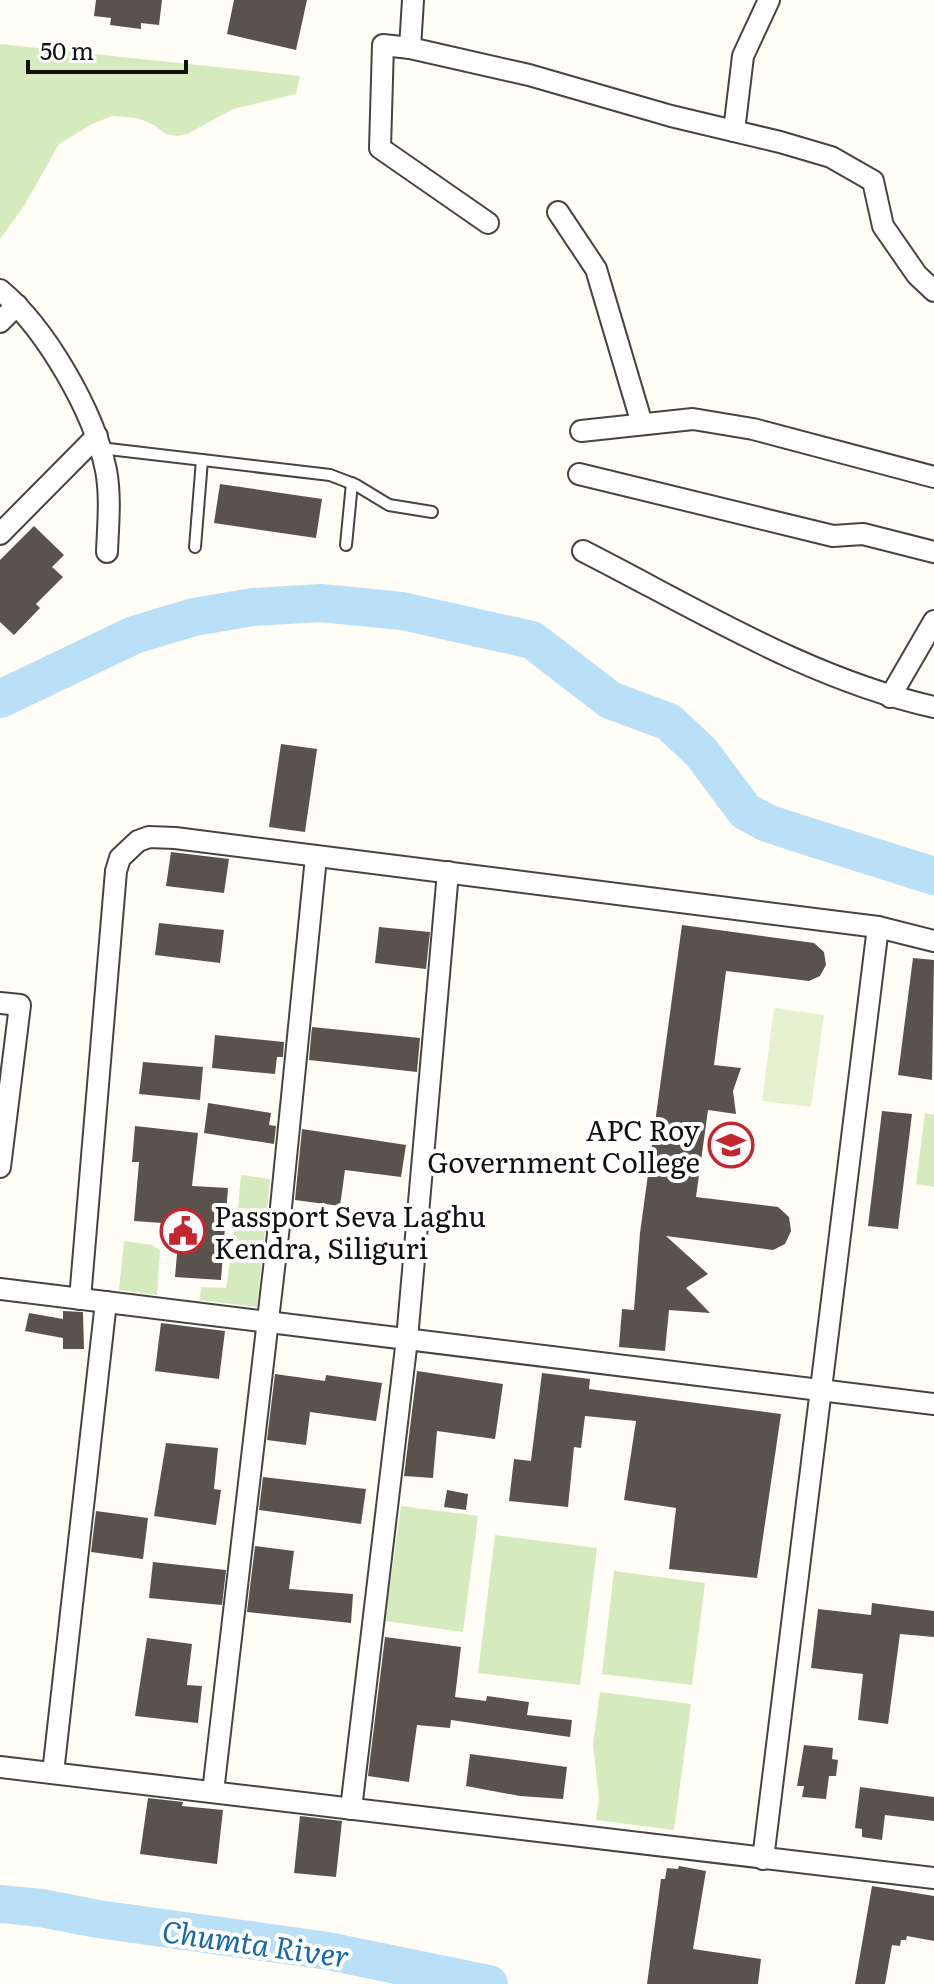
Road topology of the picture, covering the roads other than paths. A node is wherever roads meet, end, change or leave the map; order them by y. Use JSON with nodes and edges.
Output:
{"nodes":[{"id":1,"x":413,"y":0,"type":"edge"},
{"id":2,"x":769,"y":0,"type":"edge"},
{"id":3,"x":410,"y":48,"type":"junction"},
{"id":4,"x":734,"y":131,"type":"junction"},
{"id":5,"x":558,"y":212,"type":"dead end"},
{"id":6,"x":488,"y":223,"type":"dead end"},
{"id":7,"x":0,"y":290,"type":"edge"},
{"id":8,"x":934,"y":291,"type":"edge"},
{"id":9,"x":17,"y":305,"type":"junction"},
{"id":10,"x":0,"y":322,"type":"edge"},
{"id":11,"x":642,"y":424,"type":"junction"},
{"id":12,"x":581,"y":431,"type":"dead end"},
{"id":13,"x":99,"y":442,"type":"junction"},
{"id":14,"x":202,"y":460,"type":"junction"},
{"id":15,"x":579,"y":474,"type":"dead end"},
{"id":16,"x":934,"y":477,"type":"edge"},
{"id":17,"x":352,"y":483,"type":"junction"},
{"id":18,"x":432,"y":512,"type":"dead end"},
{"id":19,"x":0,"y":534,"type":"edge"},
{"id":20,"x":346,"y":545,"type":"dead end"},
{"id":21,"x":195,"y":547,"type":"dead end"},
{"id":22,"x":583,"y":551,"type":"dead end"},
{"id":23,"x":107,"y":552,"type":"dead end"},
{"id":24,"x":934,"y":552,"type":"edge"},
{"id":25,"x":934,"y":621,"type":"edge"},
{"id":26,"x":890,"y":697,"type":"junction"},
{"id":27,"x":934,"y":707,"type":"edge"},
{"id":28,"x":316,"y":857,"type":"junction"},
{"id":29,"x":448,"y":872,"type":"junction"},
{"id":30,"x":878,"y":927,"type":"junction"},
{"id":31,"x":934,"y":941,"type":"edge"},
{"id":32,"x":0,"y":1003,"type":"edge"},
{"id":33,"x":2,"y":1140,"type":"edge"},
{"id":34,"x":0,"y":1167,"type":"edge"},
{"id":35,"x":0,"y":1289,"type":"edge"},
{"id":36,"x":80,"y":1299,"type":"junction"},
{"id":37,"x":106,"y":1302,"type":"junction"},
{"id":38,"x":268,"y":1322,"type":"junction"},
{"id":39,"x":407,"y":1339,"type":"junction"},
{"id":40,"x":819,"y":1392,"type":"junction"},
{"id":41,"x":934,"y":1404,"type":"edge"},
{"id":42,"x":0,"y":1767,"type":"edge"},
{"id":43,"x":53,"y":1773,"type":"junction"},
{"id":44,"x":213,"y":1792,"type":"junction"},
{"id":45,"x":351,"y":1809,"type":"junction"},
{"id":46,"x":763,"y":1859,"type":"junction"},
{"id":47,"x":934,"y":1878,"type":"edge"}],
"edges":[{"from":1,"to":3,"type":"street"},
{"from":2,"to":4,"type":"street"},
{"from":3,"to":4,"type":"street"},
{"from":3,"to":6,"type":"street"},
{"from":4,"to":8,"type":"street"},
{"from":5,"to":11,"type":"street"},
{"from":7,"to":9,"type":"street"},
{"from":9,"to":10,"type":"street"},
{"from":9,"to":13,"type":"street"},
{"from":11,"to":12,"type":"street"},
{"from":11,"to":16,"type":"street"},
{"from":13,"to":14,"type":"lane"},
{"from":13,"to":19,"type":"street"},
{"from":13,"to":23,"type":"street"},
{"from":14,"to":17,"type":"lane"},
{"from":14,"to":21,"type":"lane"},
{"from":15,"to":24,"type":"street"},
{"from":17,"to":18,"type":"lane"},
{"from":17,"to":20,"type":"lane"},
{"from":22,"to":26,"type":"street"},
{"from":25,"to":26,"type":"street"},
{"from":26,"to":27,"type":"street"},
{"from":28,"to":29,"type":"street"},
{"from":28,"to":36,"type":"street"},
{"from":28,"to":38,"type":"street"},
{"from":29,"to":30,"type":"street"},
{"from":29,"to":39,"type":"street"},
{"from":30,"to":31,"type":"street"},
{"from":30,"to":40,"type":"street"},
{"from":32,"to":33,"type":"street"},
{"from":33,"to":34,"type":"street"},
{"from":35,"to":36,"type":"street"},
{"from":36,"to":37,"type":"street"},
{"from":37,"to":38,"type":"street"},
{"from":37,"to":43,"type":"street"},
{"from":38,"to":39,"type":"street"},
{"from":38,"to":44,"type":"street"},
{"from":39,"to":40,"type":"street"},
{"from":39,"to":45,"type":"street"},
{"from":40,"to":41,"type":"street"},
{"from":40,"to":46,"type":"street"},
{"from":42,"to":43,"type":"street"},
{"from":43,"to":44,"type":"street"},
{"from":44,"to":45,"type":"street"},
{"from":45,"to":46,"type":"street"},
{"from":46,"to":47,"type":"street"}]}
